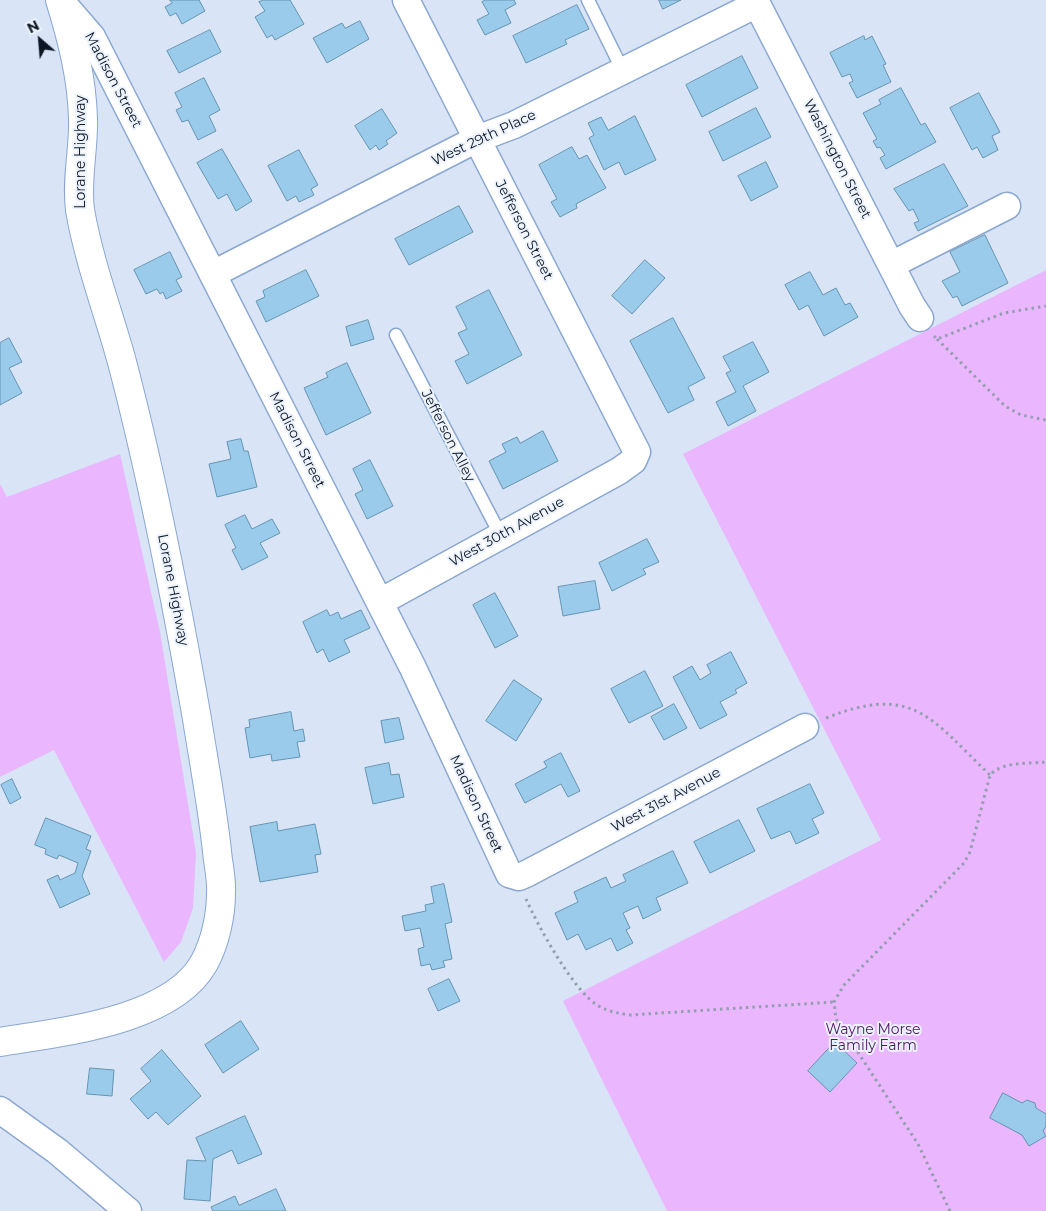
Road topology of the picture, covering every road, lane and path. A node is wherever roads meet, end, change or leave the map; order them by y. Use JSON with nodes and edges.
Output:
{"nodes":[{"id":1,"x":60,"y":0,"type":"edge"},
{"id":2,"x":406,"y":0,"type":"edge"},
{"id":3,"x":588,"y":0,"type":"edge"},
{"id":4,"x":756,"y":2,"type":"edge"},
{"id":5,"x":623,"y":71,"type":"junction"},
{"id":6,"x":477,"y":139,"type":"junction"},
{"id":7,"x":1006,"y":206,"type":"dead end"},
{"id":8,"x":891,"y":265,"type":"junction"},
{"id":9,"x":213,"y":274,"type":"junction"},
{"id":10,"x":1046,"y":306,"type":"edge"},
{"id":11,"x":920,"y":318,"type":"joint"},
{"id":12,"x":396,"y":335,"type":"dead end"},
{"id":13,"x":937,"y":339,"type":"junction"},
{"id":14,"x":1046,"y":420,"type":"edge"},
{"id":15,"x":633,"y":461,"type":"joint"},
{"id":16,"x":500,"y":536,"type":"junction"},
{"id":17,"x":380,"y":602,"type":"junction"},
{"id":18,"x":805,"y":727,"type":"joint"},
{"id":19,"x":1046,"y":762,"type":"edge"},
{"id":20,"x":990,"y":775,"type":"junction"},
{"id":21,"x":523,"y":875,"type":"junction"},
{"id":22,"x":834,"y":1002,"type":"junction"},
{"id":23,"x":0,"y":1042,"type":"edge"},
{"id":24,"x":0,"y":1110,"type":"edge"},
{"id":25,"x":128,"y":1211,"type":"edge"},
{"id":26,"x":950,"y":1211,"type":"edge"}],
"edges":[{"from":1,"to":9,"type":"street","name":"Madison Street"},
{"from":1,"to":23,"type":"street","name":"Lorane Highway"},
{"from":2,"to":6,"type":"street","name":"Jefferson Street"},
{"from":3,"to":5,"type":"lane"},
{"from":4,"to":5,"type":"street","name":"West 29th Place"},
{"from":4,"to":8,"type":"street","name":"Washington Street"},
{"from":5,"to":6,"type":"street","name":"West 29th Place"},
{"from":6,"to":9,"type":"street","name":"West 29th Place"},
{"from":6,"to":15,"type":"street","name":"Jefferson Street"},
{"from":7,"to":8,"type":"street"},
{"from":8,"to":11,"type":"street","name":"Washington Street"},
{"from":9,"to":17,"type":"street","name":"Madison Street"},
{"from":10,"to":13,"type":"path"},
{"from":11,"to":13,"type":"path"},
{"from":12,"to":16,"type":"lane","name":"Jefferson Alley"},
{"from":13,"to":14,"type":"path"},
{"from":15,"to":16,"type":"street","name":"West 30th Avenue"},
{"from":16,"to":17,"type":"street","name":"West 30th Avenue"},
{"from":17,"to":21,"type":"street","name":"Madison Street"},
{"from":18,"to":20,"type":"path"},
{"from":18,"to":21,"type":"street","name":"West 31st Avenue"},
{"from":19,"to":20,"type":"path"},
{"from":20,"to":22,"type":"path"},
{"from":21,"to":22,"type":"path"},
{"from":22,"to":26,"type":"path"},
{"from":24,"to":25,"type":"street"}]}
